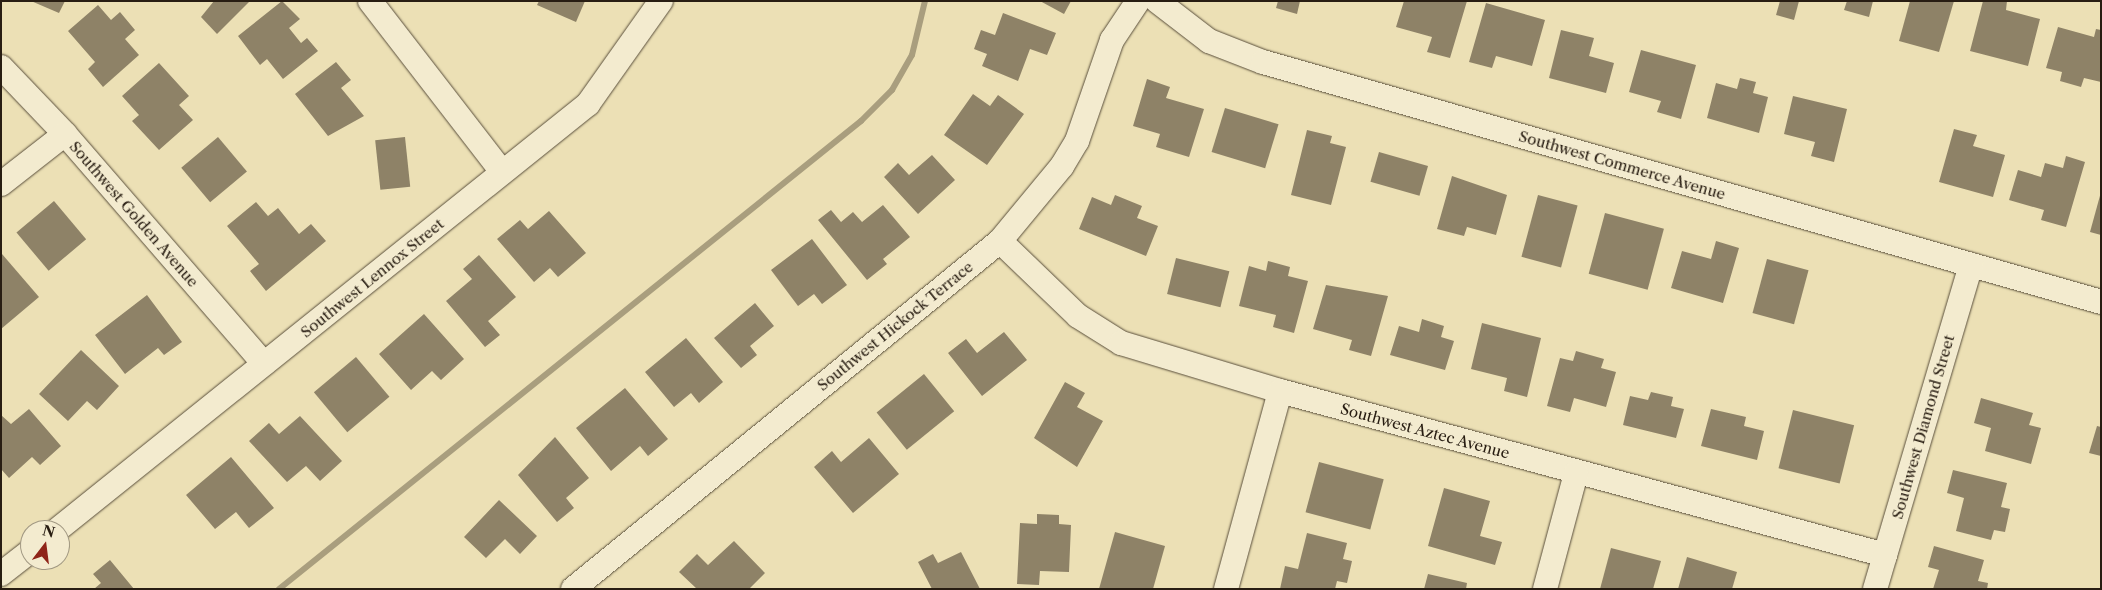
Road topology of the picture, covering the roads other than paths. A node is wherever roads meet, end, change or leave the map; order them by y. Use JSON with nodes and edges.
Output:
{"nodes":[{"id":1,"x":370,"y":1,"type":"edge"},
{"id":2,"x":661,"y":1,"type":"edge"},
{"id":3,"x":1138,"y":1,"type":"edge"},
{"id":4,"x":1156,"y":1,"type":"edge"},
{"id":5,"x":1,"y":67,"type":"edge"},
{"id":6,"x":65,"y":134,"type":"junction"},
{"id":7,"x":502,"y":172,"type":"junction"},
{"id":8,"x":1,"y":184,"type":"edge"},
{"id":9,"x":1000,"y":241,"type":"junction"},
{"id":10,"x":1971,"y":265,"type":"junction"},
{"id":11,"x":2101,"y":302,"type":"edge"},
{"id":12,"x":264,"y":364,"type":"junction"},
{"id":13,"x":1280,"y":391,"type":"junction"},
{"id":14,"x":1576,"y":473,"type":"junction"},
{"id":15,"x":69,"y":520,"type":"edge"},
{"id":16,"x":1885,"y":555,"type":"junction"},
{"id":17,"x":20,"y":559,"type":"edge"},
{"id":18,"x":1,"y":574,"type":"edge"},
{"id":19,"x":573,"y":589,"type":"edge"},
{"id":20,"x":1226,"y":589,"type":"edge"},
{"id":21,"x":1545,"y":589,"type":"edge"},
{"id":22,"x":1875,"y":589,"type":"edge"}],
"edges":[{"from":1,"to":7,"type":"street"},
{"from":2,"to":7,"type":"street","name":"Southwest Lennox Street"},
{"from":3,"to":9,"type":"street","name":"Southwest Hickock Terrace"},
{"from":4,"to":10,"type":"street","name":"Southwest Commerce Avenue"},
{"from":5,"to":6,"type":"street","name":"Southwest Golden Avenue"},
{"from":6,"to":8,"type":"street"},
{"from":6,"to":12,"type":"street","name":"Southwest Golden Avenue"},
{"from":7,"to":12,"type":"street","name":"Southwest Lennox Street"},
{"from":9,"to":13,"type":"street","name":"Southwest Aztec Avenue"},
{"from":9,"to":19,"type":"street","name":"Southwest Hickock Terrace"},
{"from":10,"to":11,"type":"street","name":"Southwest Commerce Avenue"},
{"from":10,"to":16,"type":"street","name":"Southwest Diamond Street"},
{"from":12,"to":15,"type":"street","name":"Southwest Lennox Street"},
{"from":13,"to":14,"type":"street","name":"Southwest Aztec Avenue"},
{"from":13,"to":20,"type":"street"},
{"from":14,"to":16,"type":"street","name":"Southwest Aztec Avenue"},
{"from":14,"to":21,"type":"street"},
{"from":16,"to":22,"type":"street","name":"Southwest Diamond Street"},
{"from":17,"to":18,"type":"street"}]}
